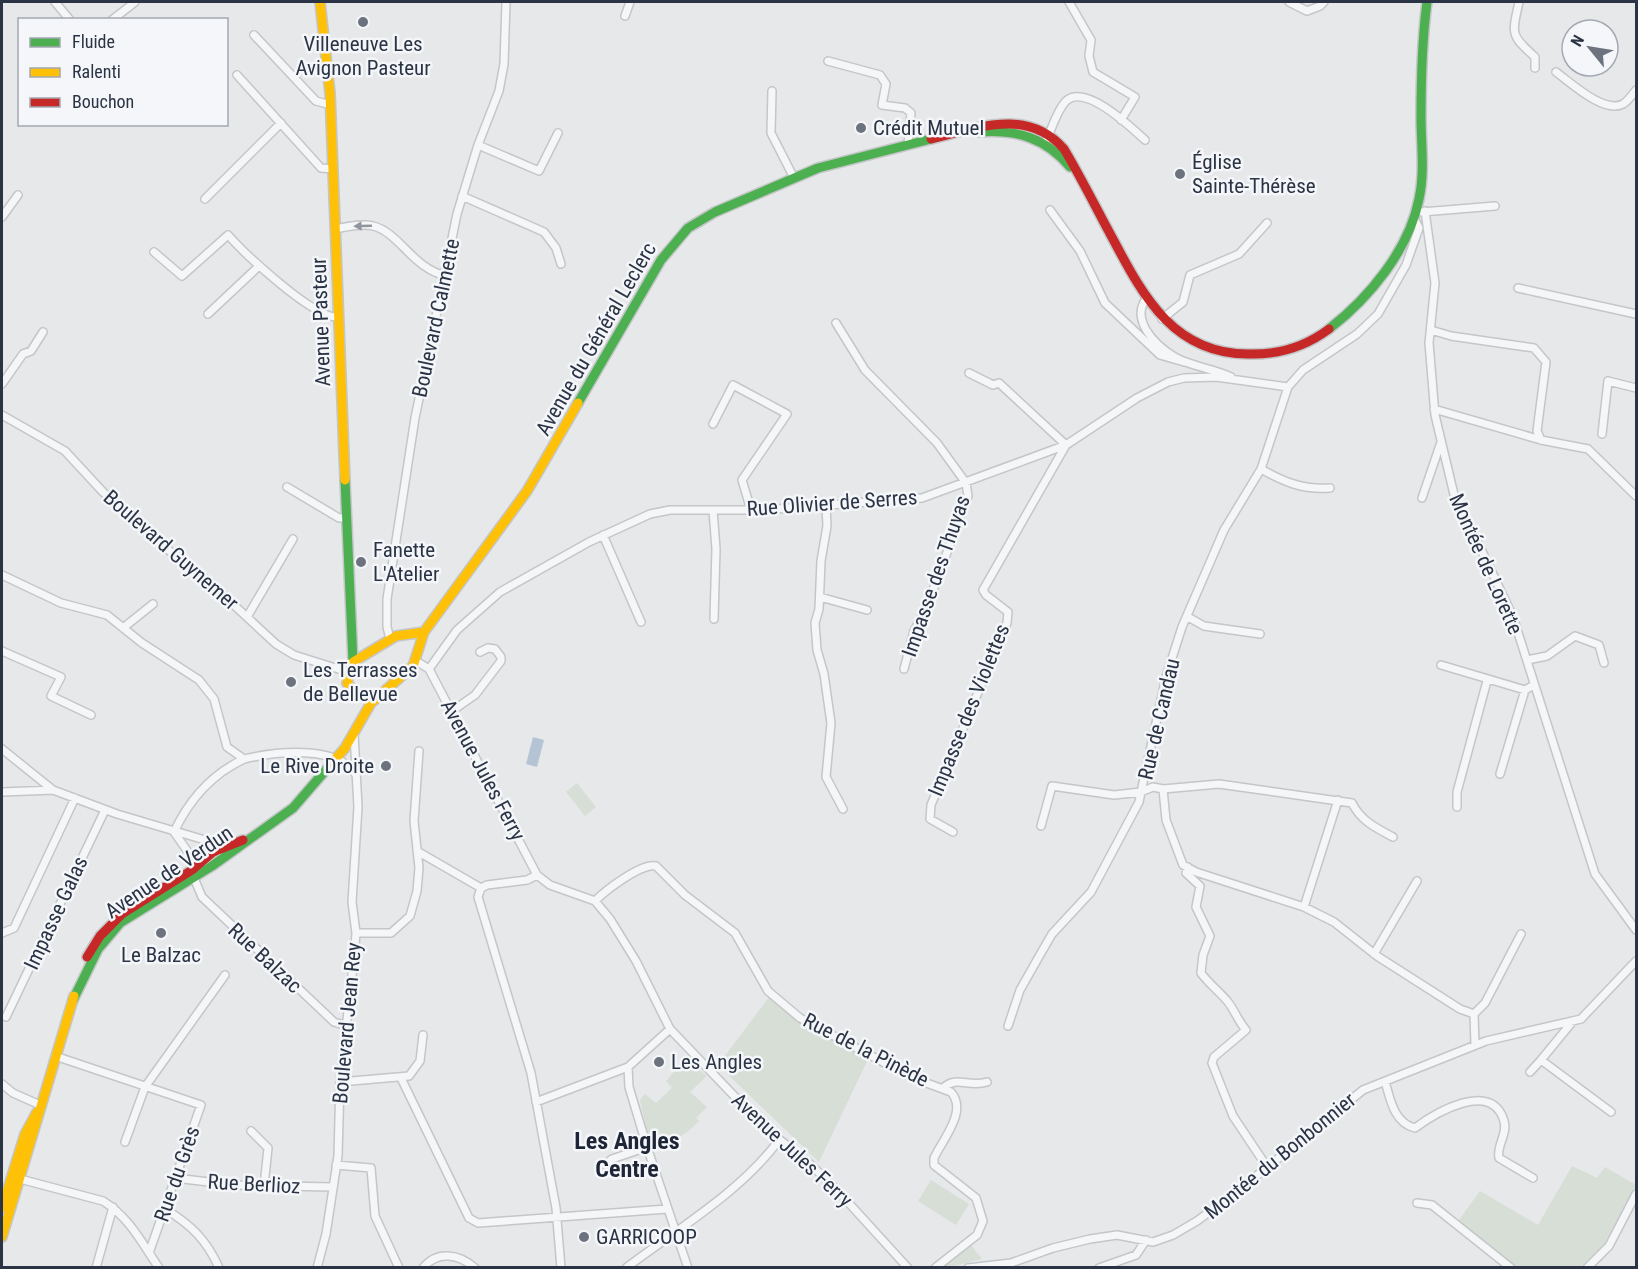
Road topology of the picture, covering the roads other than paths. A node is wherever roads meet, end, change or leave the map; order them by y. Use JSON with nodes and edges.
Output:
{"nodes":[{"id":1,"x":56,"y":2,"type":"edge"},
{"id":2,"x":135,"y":2,"type":"edge"},
{"id":3,"x":320,"y":2,"type":"edge"},
{"id":4,"x":507,"y":2,"type":"edge"},
{"id":5,"x":630,"y":2,"type":"edge"},
{"id":6,"x":1069,"y":2,"type":"edge"},
{"id":7,"x":1289,"y":2,"type":"edge"},
{"id":8,"x":1324,"y":2,"type":"edge"},
{"id":9,"x":1427,"y":2,"type":"edge"},
{"id":10,"x":1519,"y":2,"type":"edge"},
{"id":11,"x":625,"y":16,"type":"dead end"},
{"id":12,"x":68,"y":18,"type":"edge"},
{"id":13,"x":115,"y":18,"type":"edge"},
{"id":14,"x":254,"y":35,"type":"dead end"},
{"id":15,"x":828,"y":61,"type":"dead end"},
{"id":16,"x":1535,"y":68,"type":"dead end"},
{"id":17,"x":1556,"y":72,"type":"dead end"},
{"id":18,"x":237,"y":75,"type":"dead end"},
{"id":19,"x":1636,"y":90,"type":"edge"},
{"id":20,"x":772,"y":91,"type":"dead end"},
{"id":21,"x":331,"y":105,"type":"junction"},
{"id":22,"x":1121,"y":120,"type":"junction"},
{"id":23,"x":281,"y":123,"type":"junction"},
{"id":24,"x":960,"y":133,"type":"junction"},
{"id":25,"x":558,"y":134,"type":"dead end"},
{"id":26,"x":1049,"y":134,"type":"junction"},
{"id":27,"x":1145,"y":140,"type":"dead end"},
{"id":28,"x":908,"y":144,"type":"junction"},
{"id":29,"x":1044,"y":144,"type":"junction"},
{"id":30,"x":478,"y":146,"type":"junction"},
{"id":31,"x":333,"y":169,"type":"junction"},
{"id":32,"x":794,"y":178,"type":"junction"},
{"id":33,"x":1079,"y":179,"type":"junction"},
{"id":34,"x":18,"y":195,"type":"dead end"},
{"id":35,"x":462,"y":196,"type":"junction"},
{"id":36,"x":206,"y":199,"type":"dead end"},
{"id":37,"x":1495,"y":206,"type":"dead end"},
{"id":38,"x":1050,"y":210,"type":"dead end"},
{"id":39,"x":1419,"y":213,"type":"junction"},
{"id":40,"x":2,"y":217,"type":"edge"},
{"id":41,"x":1267,"y":223,"type":"dead end"},
{"id":42,"x":335,"y":228,"type":"junction"},
{"id":43,"x":154,"y":252,"type":"dead end"},
{"id":44,"x":561,"y":264,"type":"dead end"},
{"id":45,"x":258,"y":267,"type":"junction"},
{"id":46,"x":446,"y":276,"type":"junction"},
{"id":47,"x":1518,"y":288,"type":"dead end"},
{"id":48,"x":1146,"y":299,"type":"junction"},
{"id":49,"x":208,"y":314,"type":"dead end"},
{"id":50,"x":1636,"y":314,"type":"edge"},
{"id":51,"x":338,"y":317,"type":"junction"},
{"id":52,"x":1162,"y":319,"type":"junction"},
{"id":53,"x":836,"y":322,"type":"dead end"},
{"id":54,"x":1431,"y":330,"type":"junction"},
{"id":55,"x":43,"y":332,"type":"dead end"},
{"id":56,"x":1184,"y":362,"type":"junction"},
{"id":57,"x":969,"y":373,"type":"dead end"},
{"id":58,"x":1242,"y":381,"type":"junction"},
{"id":59,"x":2,"y":384,"type":"edge"},
{"id":60,"x":1288,"y":387,"type":"junction"},
{"id":61,"x":1636,"y":388,"type":"edge"},
{"id":62,"x":1434,"y":409,"type":"junction"},
{"id":63,"x":2,"y":415,"type":"edge"},
{"id":64,"x":713,"y":424,"type":"dead end"},
{"id":65,"x":1602,"y":434,"type":"dead end"},
{"id":66,"x":1541,"y":440,"type":"junction"},
{"id":67,"x":1441,"y":442,"type":"junction"},
{"id":68,"x":1066,"y":445,"type":"junction"},
{"id":69,"x":1261,"y":469,"type":"junction"},
{"id":70,"x":966,"y":483,"type":"junction"},
{"id":71,"x":288,"y":487,"type":"dead end"},
{"id":72,"x":1330,"y":488,"type":"dead end"},
{"id":73,"x":1636,"y":496,"type":"edge"},
{"id":74,"x":1422,"y":498,"type":"dead end"},
{"id":75,"x":826,"y":506,"type":"junction"},
{"id":76,"x":713,"y":510,"type":"junction"},
{"id":77,"x":751,"y":510,"type":"junction"},
{"id":78,"x":345,"y":518,"type":"junction"},
{"id":79,"x":603,"y":535,"type":"junction"},
{"id":80,"x":293,"y":539,"type":"dead end"},
{"id":81,"x":2,"y":575,"type":"edge"},
{"id":82,"x":820,"y":597,"type":"junction"},
{"id":83,"x":153,"y":604,"type":"dead end"},
{"id":84,"x":867,"y":610,"type":"dead end"},
{"id":85,"x":247,"y":617,"type":"junction"},
{"id":86,"x":1188,"y":617,"type":"junction"},
{"id":87,"x":714,"y":619,"type":"dead end"},
{"id":88,"x":641,"y":622,"type":"dead end"},
{"id":89,"x":123,"y":628,"type":"junction"},
{"id":90,"x":424,"y":632,"type":"junction"},
{"id":91,"x":1260,"y":634,"type":"dead end"},
{"id":92,"x":406,"y":636,"type":"junction"},
{"id":93,"x":390,"y":639,"type":"junction"},
{"id":94,"x":351,"y":642,"type":"junction"},
{"id":95,"x":418,"y":649,"type":"junction"},
{"id":96,"x":371,"y":650,"type":"junction"},
{"id":97,"x":2,"y":651,"type":"edge"},
{"id":98,"x":480,"y":652,"type":"dead end"},
{"id":99,"x":1527,"y":660,"type":"junction"},
{"id":100,"x":353,"y":662,"type":"junction"},
{"id":101,"x":416,"y":662,"type":"junction"},
{"id":102,"x":1604,"y":663,"type":"dead end"},
{"id":103,"x":1441,"y":665,"type":"dead end"},
{"id":104,"x":429,"y":669,"type":"junction"},
{"id":105,"x":904,"y":669,"type":"dead end"},
{"id":106,"x":348,"y":672,"type":"junction"},
{"id":107,"x":1487,"y":681,"type":"junction"},
{"id":108,"x":1534,"y":685,"type":"junction"},
{"id":109,"x":1525,"y":690,"type":"junction"},
{"id":110,"x":358,"y":696,"type":"junction"},
{"id":111,"x":376,"y":698,"type":"junction"},
{"id":112,"x":452,"y":711,"type":"junction"},
{"id":113,"x":363,"y":713,"type":"junction"},
{"id":114,"x":91,"y":715,"type":"dead end"},
{"id":115,"x":354,"y":734,"type":"junction"},
{"id":116,"x":2,"y":749,"type":"edge"},
{"id":117,"x":419,"y":751,"type":"dead end"},
{"id":118,"x":336,"y":758,"type":"junction"},
{"id":119,"x":244,"y":759,"type":"junction"},
{"id":120,"x":1500,"y":774,"type":"dead end"},
{"id":121,"x":357,"y":778,"type":"junction"},
{"id":122,"x":1163,"y":789,"type":"junction"},
{"id":123,"x":53,"y":790,"type":"junction"},
{"id":124,"x":2,"y":792,"type":"edge"},
{"id":125,"x":1141,"y":792,"type":"junction"},
{"id":126,"x":75,"y":798,"type":"junction"},
{"id":127,"x":1338,"y":800,"type":"junction"},
{"id":128,"x":1457,"y":807,"type":"dead end"},
{"id":129,"x":843,"y":809,"type":"dead end"},
{"id":130,"x":105,"y":810,"type":"junction"},
{"id":131,"x":1041,"y":826,"type":"dead end"},
{"id":132,"x":174,"y":832,"type":"junction"},
{"id":133,"x":953,"y":832,"type":"dead end"},
{"id":134,"x":251,"y":837,"type":"junction"},
{"id":135,"x":1394,"y":837,"type":"dead end"},
{"id":136,"x":219,"y":850,"type":"junction"},
{"id":137,"x":417,"y":851,"type":"junction"},
{"id":138,"x":219,"y":861,"type":"junction"},
{"id":139,"x":196,"y":866,"type":"junction"},
{"id":140,"x":1188,"y":867,"type":"junction"},
{"id":141,"x":537,"y":875,"type":"junction"},
{"id":142,"x":194,"y":878,"type":"junction"},
{"id":143,"x":1417,"y":881,"type":"dead end"},
{"id":144,"x":481,"y":888,"type":"junction"},
{"id":145,"x":595,"y":901,"type":"junction"},
{"id":146,"x":1304,"y":907,"type":"junction"},
{"id":147,"x":1636,"y":930,"type":"edge"},
{"id":148,"x":2,"y":933,"type":"edge"},
{"id":149,"x":356,"y":933,"type":"junction"},
{"id":150,"x":1521,"y":934,"type":"dead end"},
{"id":151,"x":1374,"y":954,"type":"junction"},
{"id":152,"x":1636,"y":961,"type":"edge"},
{"id":153,"x":225,"y":975,"type":"dead end"},
{"id":154,"x":73,"y":1000,"type":"junction"},
{"id":155,"x":1474,"y":1014,"type":"junction"},
{"id":156,"x":6,"y":1017,"type":"dead end"},
{"id":157,"x":1574,"y":1021,"type":"junction"},
{"id":158,"x":347,"y":1026,"type":"junction"},
{"id":159,"x":1008,"y":1026,"type":"dead end"},
{"id":160,"x":670,"y":1029,"type":"junction"},
{"id":161,"x":423,"y":1035,"type":"dead end"},
{"id":162,"x":1475,"y":1045,"type":"junction"},
{"id":163,"x":55,"y":1056,"type":"junction"},
{"id":164,"x":1541,"y":1060,"type":"junction"},
{"id":165,"x":628,"y":1067,"type":"junction"},
{"id":166,"x":1530,"y":1072,"type":"dead end"},
{"id":167,"x":401,"y":1078,"type":"junction"},
{"id":168,"x":1384,"y":1081,"type":"junction"},
{"id":169,"x":340,"y":1082,"type":"junction"},
{"id":170,"x":987,"y":1082,"type":"dead end"},
{"id":171,"x":2,"y":1084,"type":"edge"},
{"id":172,"x":145,"y":1087,"type":"junction"},
{"id":173,"x":943,"y":1088,"type":"junction"},
{"id":174,"x":536,"y":1102,"type":"junction"},
{"id":175,"x":39,"y":1108,"type":"junction"},
{"id":176,"x":1611,"y":1112,"type":"dead end"},
{"id":177,"x":251,"y":1131,"type":"dead end"},
{"id":178,"x":778,"y":1140,"type":"junction"},
{"id":179,"x":125,"y":1142,"type":"dead end"},
{"id":180,"x":647,"y":1147,"type":"junction"},
{"id":181,"x":336,"y":1165,"type":"junction"},
{"id":182,"x":605,"y":1165,"type":"dead end"},
{"id":183,"x":1267,"y":1167,"type":"junction"},
{"id":184,"x":2,"y":1175,"type":"edge"},
{"id":185,"x":16,"y":1178,"type":"junction"},
{"id":186,"x":175,"y":1178,"type":"junction"},
{"id":187,"x":1533,"y":1178,"type":"dead end"},
{"id":188,"x":264,"y":1186,"type":"junction"},
{"id":189,"x":333,"y":1187,"type":"junction"},
{"id":190,"x":1636,"y":1194,"type":"edge"},
{"id":191,"x":1418,"y":1203,"type":"dead end"},
{"id":192,"x":113,"y":1207,"type":"junction"},
{"id":193,"x":2,"y":1208,"type":"edge"},
{"id":194,"x":165,"y":1209,"type":"junction"},
{"id":195,"x":668,"y":1209,"type":"junction"},
{"id":196,"x":557,"y":1218,"type":"junction"},
{"id":197,"x":676,"y":1231,"type":"junction"},
{"id":198,"x":2,"y":1237,"type":"edge"},
{"id":199,"x":1146,"y":1240,"type":"junction"},
{"id":200,"x":149,"y":1253,"type":"junction"},
{"id":201,"x":96,"y":1268,"type":"edge"},
{"id":202,"x":159,"y":1268,"type":"edge"},
{"id":203,"x":219,"y":1268,"type":"edge"},
{"id":204,"x":317,"y":1268,"type":"edge"},
{"id":205,"x":399,"y":1268,"type":"edge"},
{"id":206,"x":423,"y":1268,"type":"edge"},
{"id":207,"x":475,"y":1268,"type":"edge"},
{"id":208,"x":561,"y":1268,"type":"edge"},
{"id":209,"x":626,"y":1268,"type":"edge"},
{"id":210,"x":688,"y":1268,"type":"edge"},
{"id":211,"x":908,"y":1268,"type":"edge"},
{"id":212,"x":935,"y":1268,"type":"edge"},
{"id":213,"x":968,"y":1268,"type":"edge"},
{"id":214,"x":1099,"y":1268,"type":"edge"},
{"id":215,"x":1511,"y":1268,"type":"edge"},
{"id":216,"x":1587,"y":1268,"type":"edge"}],
"edges":[{"from":1,"to":12,"type":"street"},
{"from":2,"to":13,"type":"street"},
{"from":3,"to":21,"type":"main road","name":"Avenue Pasteur"},
{"from":4,"to":30,"type":"street","name":"Boulevard Calmette"},
{"from":5,"to":11,"type":"street"},
{"from":6,"to":22,"type":"street"},
{"from":7,"to":8,"type":"street"},
{"from":9,"to":39,"type":"main road","name":"Avenue du Général Leclerc"},
{"from":10,"to":16,"type":"street"},
{"from":14,"to":21,"type":"street"},
{"from":15,"to":28,"type":"street"},
{"from":17,"to":19,"type":"street"},
{"from":18,"to":23,"type":"street"},
{"from":20,"to":32,"type":"street"},
{"from":21,"to":31,"type":"main road","name":"Avenue Pasteur"},
{"from":22,"to":26,"type":"street"},
{"from":22,"to":27,"type":"street"},
{"from":23,"to":31,"type":"street"},
{"from":23,"to":36,"type":"street"},
{"from":24,"to":26,"type":"main road","name":"Avenue du Général Leclerc"},
{"from":24,"to":28,"type":"main road","name":"Avenue du Général Leclerc"},
{"from":24,"to":29,"type":"main road","name":"Avenue du Général Leclerc"},
{"from":25,"to":30,"type":"street"},
{"from":26,"to":29,"type":"street"},
{"from":26,"to":33,"type":"main road","name":"Avenue du Général Leclerc"},
{"from":28,"to":32,"type":"main road","name":"Avenue du Général Leclerc"},
{"from":29,"to":33,"type":"main road","name":"Avenue du Général Leclerc"},
{"from":30,"to":35,"type":"street","name":"Boulevard Calmette"},
{"from":31,"to":42,"type":"main road","name":"Avenue Pasteur"},
{"from":32,"to":90,"type":"main road","name":"Avenue du Général Leclerc"},
{"from":33,"to":48,"type":"main road","name":"Avenue du Général Leclerc"},
{"from":34,"to":40,"type":"street"},
{"from":35,"to":44,"type":"street"},
{"from":35,"to":46,"type":"street","name":"Boulevard Calmette"},
{"from":37,"to":39,"type":"street"},
{"from":38,"to":56,"type":"street"},
{"from":39,"to":52,"type":"main road","name":"Avenue du Général Leclerc"},
{"from":39,"to":54,"type":"street","name":"Montée de Lorette"},
{"from":39,"to":60,"type":"street"},
{"from":41,"to":52,"type":"street"},
{"from":46,"to":42,"type":"street","one_way":true},
{"from":42,"to":51,"type":"main road","name":"Avenue Pasteur"},
{"from":43,"to":45,"type":"street"},
{"from":45,"to":49,"type":"street"},
{"from":45,"to":51,"type":"street"},
{"from":46,"to":93,"type":"street","name":"Boulevard Calmette"},
{"from":47,"to":50,"type":"street"},
{"from":48,"to":52,"type":"main road","name":"Avenue du Général Leclerc"},
{"from":48,"to":56,"type":"street"},
{"from":51,"to":78,"type":"main road","name":"Avenue Pasteur"},
{"from":53,"to":70,"type":"street"},
{"from":54,"to":62,"type":"street","name":"Montée de Lorette"},
{"from":54,"to":66,"type":"street"},
{"from":55,"to":59,"type":"street"},
{"from":56,"to":58,"type":"street"},
{"from":57,"to":68,"type":"street"},
{"from":58,"to":60,"type":"street","name":"Rue Olivier de Serres"},
{"from":58,"to":68,"type":"street","name":"Rue Olivier de Serres"},
{"from":60,"to":69,"type":"street","name":"Rue de Candau"},
{"from":61,"to":65,"type":"street"},
{"from":62,"to":66,"type":"street"},
{"from":62,"to":67,"type":"street","name":"Montée de Lorette"},
{"from":63,"to":85,"type":"street","name":"Boulevard Guynemer"},
{"from":64,"to":77,"type":"street"},
{"from":66,"to":73,"type":"street"},
{"from":67,"to":74,"type":"street"},
{"from":67,"to":99,"type":"street","name":"Montée de Lorette"},
{"from":68,"to":70,"type":"street","name":"Rue Olivier de Serres"},
{"from":68,"to":133,"type":"street","name":"Impasse des Violettes"},
{"from":69,"to":72,"type":"street"},
{"from":69,"to":86,"type":"street","name":"Rue de Candau"},
{"from":70,"to":75,"type":"street","name":"Rue Olivier de Serres"},
{"from":70,"to":105,"type":"street","name":"Impasse des Thuyas"},
{"from":71,"to":78,"type":"street"},
{"from":75,"to":77,"type":"street","name":"Rue Olivier de Serres"},
{"from":75,"to":82,"type":"street"},
{"from":76,"to":77,"type":"street","name":"Rue Olivier de Serres"},
{"from":76,"to":79,"type":"street","name":"Rue Olivier de Serres"},
{"from":76,"to":87,"type":"street"},
{"from":78,"to":94,"type":"main road","name":"Avenue Pasteur"},
{"from":79,"to":88,"type":"street"},
{"from":79,"to":104,"type":"street","name":"Rue Olivier de Serres"},
{"from":80,"to":85,"type":"street"},
{"from":81,"to":89,"type":"street"},
{"from":82,"to":84,"type":"street"},
{"from":82,"to":129,"type":"street"},
{"from":83,"to":89,"type":"street"},
{"from":85,"to":106,"type":"street","name":"Boulevard Guynemer"},
{"from":86,"to":91,"type":"street"},
{"from":86,"to":125,"type":"street","name":"Rue de Candau"},
{"from":89,"to":119,"type":"street"},
{"from":90,"to":92,"type":"main road"},
{"from":90,"to":95,"type":"main road","name":"Avenue du Général Leclerc"},
{"from":92,"to":93,"type":"main road"},
{"from":92,"to":95,"type":"main road"},
{"from":93,"to":96,"type":"main road"},
{"from":94,"to":96,"type":"main road"},
{"from":94,"to":100,"type":"main road","name":"Avenue Pasteur"},
{"from":95,"to":101,"type":"main road"},
{"from":96,"to":100,"type":"main road"},
{"from":97,"to":114,"type":"street"},
{"from":98,"to":112,"type":"street"},
{"from":99,"to":102,"type":"street"},
{"from":99,"to":108,"type":"street","name":"Montée de Lorette"},
{"from":100,"to":106,"type":"main road"},
{"from":101,"to":104,"type":"street"},
{"from":101,"to":111,"type":"main road","name":"Avenue de Verdun"},
{"from":103,"to":107,"type":"street"},
{"from":104,"to":112,"type":"street","name":"Avenue Jules Ferry"},
{"from":106,"to":110,"type":"main road"},
{"from":107,"to":109,"type":"street"},
{"from":107,"to":128,"type":"street"},
{"from":108,"to":109,"type":"street"},
{"from":108,"to":147,"type":"street","name":"Montée de Lorette"},
{"from":109,"to":120,"type":"street"},
{"from":110,"to":111,"type":"main road"},
{"from":110,"to":113,"type":"main road"},
{"from":111,"to":113,"type":"main road","name":"Avenue de Verdun"},
{"from":112,"to":141,"type":"street","name":"Avenue Jules Ferry"},
{"from":113,"to":115,"type":"main road","name":"Avenue de Verdun"},
{"from":115,"to":118,"type":"main road","name":"Avenue de Verdun"},
{"from":115,"to":121,"type":"street","name":"Boulevard Jean Rey"},
{"from":116,"to":123,"type":"street"},
{"from":117,"to":137,"type":"street"},
{"from":118,"to":119,"type":"street"},
{"from":118,"to":121,"type":"street"},
{"from":118,"to":134,"type":"main road","name":"Avenue de Verdun"},
{"from":119,"to":132,"type":"street"},
{"from":121,"to":149,"type":"street","name":"Boulevard Jean Rey"},
{"from":122,"to":125,"type":"street","name":"Rue de Candau"},
{"from":122,"to":127,"type":"street"},
{"from":122,"to":140,"type":"street","name":"Rue de Candau"},
{"from":123,"to":124,"type":"street"},
{"from":123,"to":126,"type":"street"},
{"from":125,"to":131,"type":"street"},
{"from":125,"to":159,"type":"street"},
{"from":126,"to":130,"type":"street"},
{"from":126,"to":148,"type":"street"},
{"from":127,"to":135,"type":"street"},
{"from":127,"to":146,"type":"street"},
{"from":130,"to":132,"type":"street"},
{"from":130,"to":156,"type":"street","name":"Impasse Galas"},
{"from":132,"to":136,"type":"street"},
{"from":132,"to":139,"type":"street"},
{"from":134,"to":136,"type":"main road","name":"Avenue de Verdun"},
{"from":134,"to":138,"type":"main road","name":"Avenue de Verdun"},
{"from":136,"to":138,"type":"street"},
{"from":136,"to":139,"type":"main road","name":"Avenue de Verdun"},
{"from":137,"to":144,"type":"street"},
{"from":137,"to":149,"type":"street"},
{"from":138,"to":142,"type":"main road","name":"Avenue de Verdun"},
{"from":139,"to":142,"type":"street"},
{"from":139,"to":154,"type":"main road","name":"Avenue de Verdun"},
{"from":140,"to":146,"type":"street"},
{"from":140,"to":183,"type":"street","name":"Rue de Candau"},
{"from":141,"to":144,"type":"street"},
{"from":141,"to":145,"type":"street"},
{"from":142,"to":154,"type":"main road","name":"Avenue de Verdun"},
{"from":142,"to":158,"type":"street","name":"Rue Balzac"},
{"from":143,"to":151,"type":"street"},
{"from":144,"to":174,"type":"street"},
{"from":145,"to":160,"type":"street","name":"Avenue Jules Ferry"},
{"from":145,"to":173,"type":"street","name":"Rue de la Pinède"},
{"from":146,"to":151,"type":"street"},
{"from":149,"to":158,"type":"street","name":"Boulevard Jean Rey"},
{"from":150,"to":155,"type":"street"},
{"from":151,"to":155,"type":"street"},
{"from":152,"to":157,"type":"street","name":"Montée du Bonbonnier"},
{"from":153,"to":172,"type":"street"},
{"from":154,"to":163,"type":"main road","name":"Avenue de Verdun"},
{"from":155,"to":162,"type":"street"},
{"from":157,"to":162,"type":"street","name":"Montée du Bonbonnier"},
{"from":157,"to":164,"type":"street"},
{"from":158,"to":169,"type":"street","name":"Boulevard Jean Rey"},
{"from":160,"to":165,"type":"street"},
{"from":160,"to":178,"type":"street","name":"Avenue Jules Ferry"},
{"from":161,"to":167,"type":"street"},
{"from":162,"to":168,"type":"street","name":"Montée du Bonbonnier"},
{"from":163,"to":172,"type":"street","name":"Rue du Grès"},
{"from":163,"to":175,"type":"main road","name":"Avenue de Verdun"},
{"from":164,"to":166,"type":"street"},
{"from":164,"to":176,"type":"street"},
{"from":165,"to":174,"type":"street"},
{"from":165,"to":180,"type":"street"},
{"from":167,"to":169,"type":"street"},
{"from":167,"to":196,"type":"street"},
{"from":168,"to":183,"type":"street","name":"Montée du Bonbonnier"},
{"from":168,"to":187,"type":"street"},
{"from":169,"to":181,"type":"street","name":"Boulevard Jean Rey"},
{"from":170,"to":173,"type":"street"},
{"from":171,"to":175,"type":"street"},
{"from":172,"to":179,"type":"street"},
{"from":172,"to":186,"type":"street","name":"Rue du Grès"},
{"from":173,"to":212,"type":"street","name":"Rue de la Pinède"},
{"from":174,"to":196,"type":"street"},
{"from":175,"to":185,"type":"main road","name":"Avenue de Verdun"},
{"from":177,"to":188,"type":"street"},
{"from":178,"to":197,"type":"street"},
{"from":178,"to":211,"type":"street","name":"Avenue Jules Ferry"},
{"from":180,"to":182,"type":"street"},
{"from":180,"to":195,"type":"street"},
{"from":181,"to":189,"type":"street","name":"Boulevard Jean Rey"},
{"from":181,"to":205,"type":"street"},
{"from":183,"to":199,"type":"street","name":"Montée du Bonbonnier"},
{"from":184,"to":185,"type":"main road"},
{"from":185,"to":192,"type":"street"},
{"from":185,"to":193,"type":"main road"},
{"from":185,"to":198,"type":"main road"},
{"from":186,"to":188,"type":"street","name":"Rue Berlioz"},
{"from":186,"to":194,"type":"street","name":"Rue du Grès"},
{"from":188,"to":189,"type":"street","name":"Rue Berlioz"},
{"from":189,"to":204,"type":"street","name":"Boulevard Jean Rey"},
{"from":190,"to":216,"type":"street"},
{"from":191,"to":215,"type":"street"},
{"from":192,"to":200,"type":"street"},
{"from":192,"to":201,"type":"street"},
{"from":194,"to":200,"type":"street","name":"Rue du Grès"},
{"from":194,"to":203,"type":"street"},
{"from":195,"to":196,"type":"street"},
{"from":195,"to":197,"type":"street"},
{"from":196,"to":208,"type":"street"},
{"from":197,"to":209,"type":"street"},
{"from":197,"to":210,"type":"street"},
{"from":199,"to":213,"type":"street","name":"Montée du Bonbonnier"},
{"from":199,"to":214,"type":"street"},
{"from":200,"to":202,"type":"street"},
{"from":206,"to":207,"type":"street"}]}
